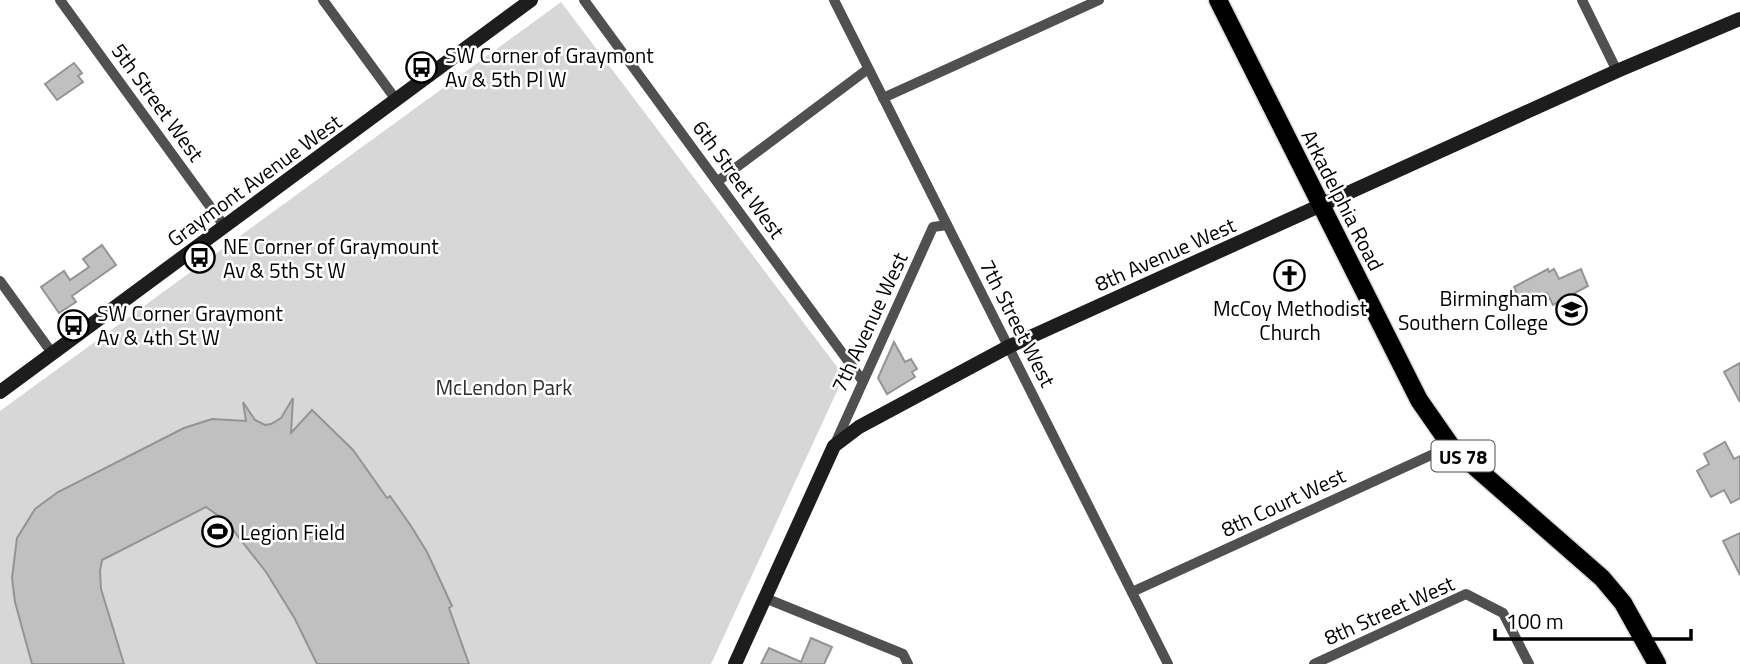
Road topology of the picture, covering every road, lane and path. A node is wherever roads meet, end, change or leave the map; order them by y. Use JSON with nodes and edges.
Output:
{"nodes":[{"id":1,"x":60,"y":0,"type":"edge"},
{"id":2,"x":323,"y":0,"type":"edge"},
{"id":3,"x":531,"y":0,"type":"edge"},
{"id":4,"x":584,"y":0,"type":"edge"},
{"id":5,"x":834,"y":0,"type":"edge"},
{"id":6,"x":1099,"y":0,"type":"edge"},
{"id":7,"x":1217,"y":0,"type":"edge"},
{"id":8,"x":1582,"y":0,"type":"edge"},
{"id":9,"x":1740,"y":19,"type":"edge"},
{"id":10,"x":868,"y":69,"type":"junction"},
{"id":11,"x":1617,"y":71,"type":"junction"},
{"id":12,"x":883,"y":98,"type":"junction"},
{"id":13,"x":397,"y":101,"type":"junction"},
{"id":14,"x":718,"y":181,"type":"junction"},
{"id":15,"x":1321,"y":207,"type":"junction"},
{"id":16,"x":947,"y":225,"type":"junction"},
{"id":17,"x":225,"y":227,"type":"junction"},
{"id":18,"x":0,"y":281,"type":"edge"},
{"id":19,"x":1008,"y":348,"type":"junction"},
{"id":20,"x":52,"y":352,"type":"junction"},
{"id":21,"x":862,"y":380,"type":"junction"},
{"id":22,"x":0,"y":392,"type":"edge"},
{"id":23,"x":834,"y":446,"type":"junction"},
{"id":24,"x":1451,"y":446,"type":"junction"},
{"id":25,"x":1132,"y":592,"type":"junction"},
{"id":26,"x":765,"y":598,"type":"junction"},
{"id":27,"x":735,"y":664,"type":"edge"},
{"id":28,"x":908,"y":664,"type":"edge"},
{"id":29,"x":1168,"y":664,"type":"edge"},
{"id":30,"x":1314,"y":664,"type":"edge"},
{"id":31,"x":1529,"y":664,"type":"edge"},
{"id":32,"x":1657,"y":664,"type":"edge"}],
"edges":[{"from":1,"to":17,"type":"street","name":"5th Street West"},
{"from":2,"to":13,"type":"street"},
{"from":3,"to":13,"type":"main road","name":"Graymont Avenue West"},
{"from":4,"to":14,"type":"street","name":"6th Street West"},
{"from":5,"to":10,"type":"street","name":"7th Street West"},
{"from":6,"to":12,"type":"street"},
{"from":7,"to":15,"type":"main road","name":"Arkadelphia Road","number":"US 78"},
{"from":8,"to":11,"type":"street"},
{"from":9,"to":11,"type":"main road","name":"8th Avenue West"},
{"from":10,"to":12,"type":"street","name":"7th Street West"},
{"from":10,"to":14,"type":"street"},
{"from":11,"to":15,"type":"main road","name":"8th Avenue West"},
{"from":12,"to":16,"type":"street","name":"7th Street West"},
{"from":13,"to":17,"type":"main road","name":"Graymont Avenue West"},
{"from":14,"to":21,"type":"street","name":"6th Street West"},
{"from":15,"to":19,"type":"main road","name":"8th Avenue West"},
{"from":15,"to":24,"type":"main road","name":"Arkadelphia Road","number":"US 78"},
{"from":16,"to":19,"type":"street","name":"7th Street West"},
{"from":16,"to":21,"type":"street","name":"7th Avenue West"},
{"from":17,"to":20,"type":"main road","name":"Graymont Avenue West"},
{"from":18,"to":20,"type":"street"},
{"from":19,"to":23,"type":"main road","name":"8th Avenue West"},
{"from":19,"to":25,"type":"street","name":"7th Street West"},
{"from":20,"to":22,"type":"main road","name":"Graymont Avenue West"},
{"from":21,"to":23,"type":"street","name":"7th Avenue West"},
{"from":23,"to":26,"type":"main road","name":"8th Avenue West"},
{"from":24,"to":25,"type":"street","name":"8th Court West"},
{"from":24,"to":32,"type":"main road","name":"Arkadelphia Road","number":"US 78"},
{"from":25,"to":29,"type":"street","name":"7th Street West"},
{"from":26,"to":27,"type":"main road","name":"8th Avenue West"},
{"from":26,"to":28,"type":"street"},
{"from":30,"to":31,"type":"street","name":"8th Street West"}]}
